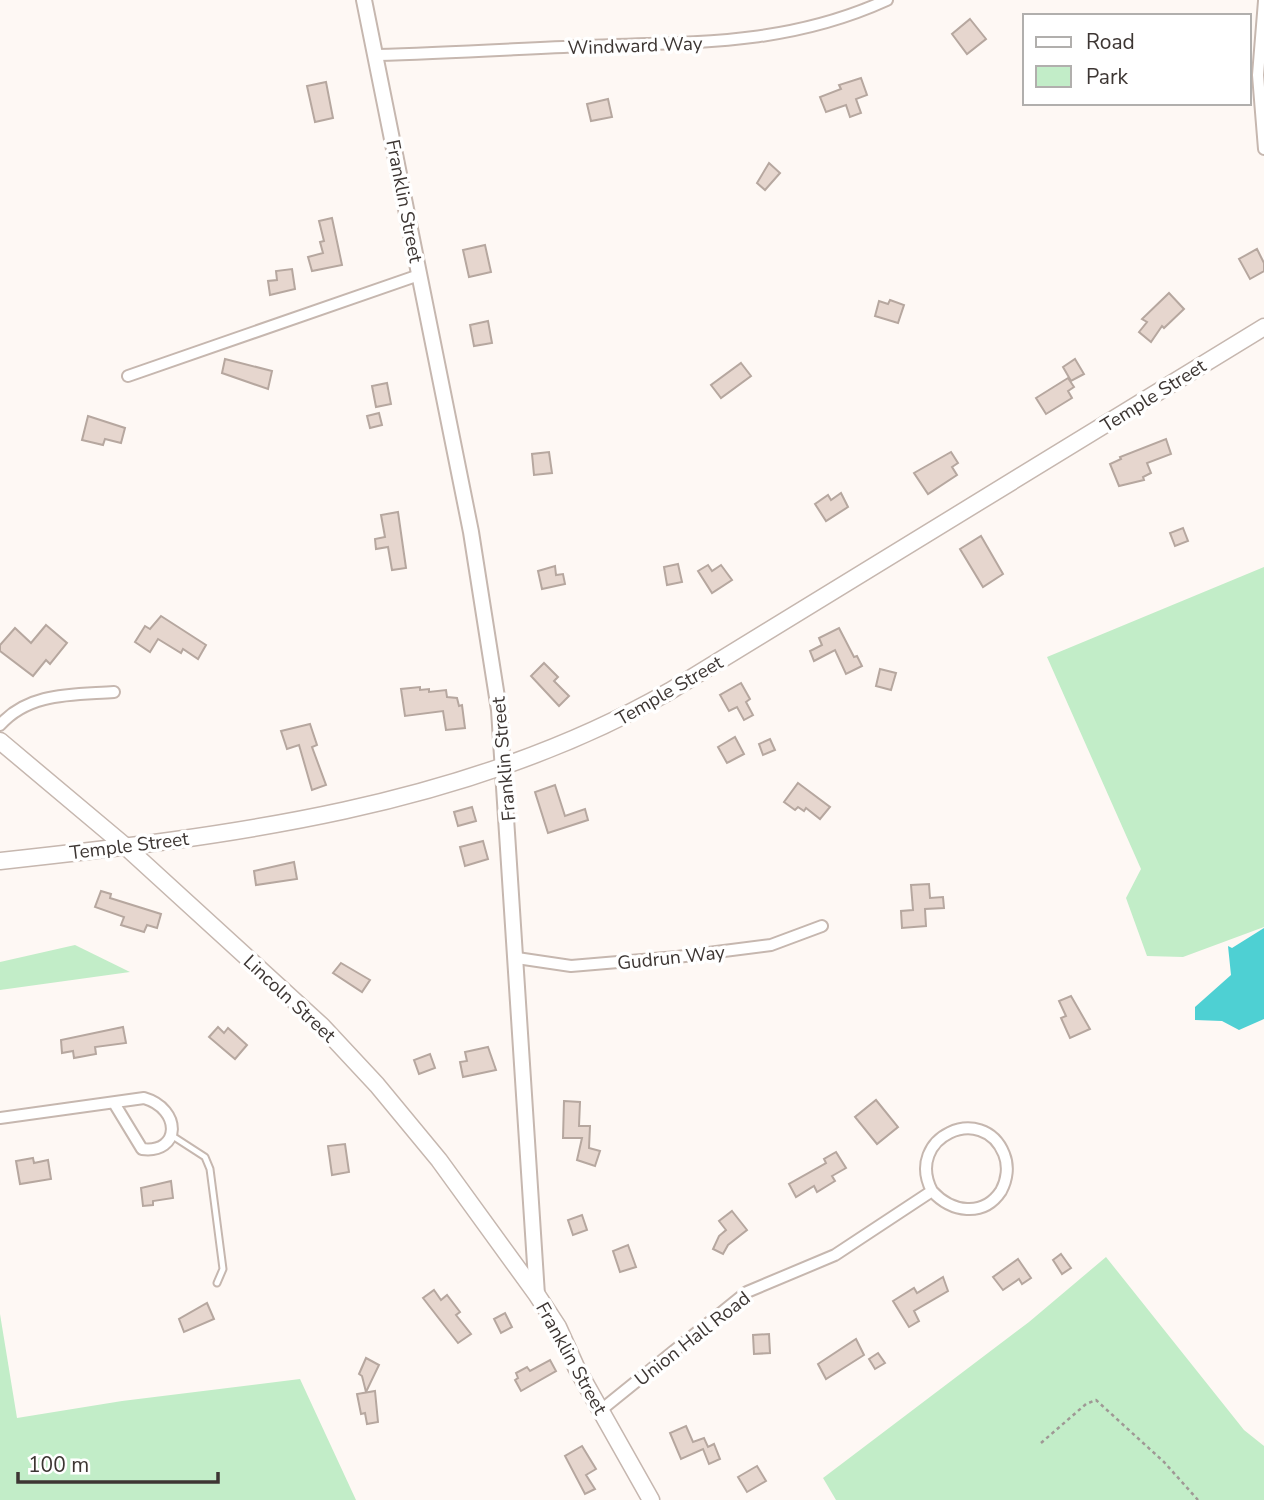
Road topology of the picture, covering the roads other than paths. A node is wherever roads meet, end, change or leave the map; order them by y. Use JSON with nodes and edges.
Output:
{"nodes":[{"id":1,"x":365,"y":0,"type":"edge"},
{"id":2,"x":887,"y":0,"type":"edge"},
{"id":3,"x":1264,"y":1,"type":"edge"},
{"id":4,"x":377,"y":55,"type":"junction"},
{"id":5,"x":1264,"y":149,"type":"edge"},
{"id":6,"x":419,"y":275,"type":"junction"},
{"id":7,"x":1264,"y":327,"type":"edge"},
{"id":8,"x":128,"y":376,"type":"dead end"},
{"id":9,"x":114,"y":692,"type":"dead end"},
{"id":10,"x":0,"y":725,"type":"edge"},
{"id":11,"x":0,"y":741,"type":"edge"},
{"id":12,"x":505,"y":768,"type":"junction"},
{"id":13,"x":125,"y":846,"type":"junction"},
{"id":14,"x":0,"y":861,"type":"edge"},
{"id":15,"x":822,"y":926,"type":"dead end"},
{"id":16,"x":517,"y":958,"type":"junction"},
{"id":17,"x":114,"y":1103,"type":"junction"},
{"id":18,"x":0,"y":1118,"type":"edge"},
{"id":19,"x":171,"y":1135,"type":"junction"},
{"id":20,"x":932,"y":1191,"type":"junction"},
{"id":21,"x":217,"y":1283,"type":"dead end"},
{"id":22,"x":537,"y":1295,"type":"junction"},
{"id":23,"x":601,"y":1410,"type":"junction"},
{"id":24,"x":652,"y":1500,"type":"edge"}],
"edges":[{"from":1,"to":4,"type":"street","name":"Franklin Street"},
{"from":2,"to":4,"type":"street","name":"Windward Way"},
{"from":3,"to":5,"type":"street"},
{"from":4,"to":6,"type":"street","name":"Franklin Street"},
{"from":6,"to":8,"type":"street"},
{"from":6,"to":12,"type":"street","name":"Franklin Street"},
{"from":7,"to":12,"type":"main road","name":"Temple Street"},
{"from":9,"to":10,"type":"street"},
{"from":11,"to":13,"type":"main road","name":"Lincoln Street"},
{"from":12,"to":13,"type":"main road","name":"Temple Street"},
{"from":12,"to":16,"type":"street","name":"Franklin Street"},
{"from":13,"to":14,"type":"main road","name":"Temple Street"},
{"from":13,"to":22,"type":"main road","name":"Lincoln Street"},
{"from":15,"to":16,"type":"street","name":"Gudrun Way"},
{"from":16,"to":22,"type":"street","name":"Franklin Street"},
{"from":17,"to":18,"type":"street"},
{"from":17,"to":19,"type":"street"},
{"from":17,"to":19,"type":"street"},
{"from":19,"to":21,"type":"lane"},
{"from":20,"to":20,"type":"street"},
{"from":20,"to":23,"type":"street","name":"Union Hall Road"},
{"from":22,"to":23,"type":"main road","name":"Franklin Street"},
{"from":23,"to":24,"type":"main road","name":"Franklin Street"}]}
